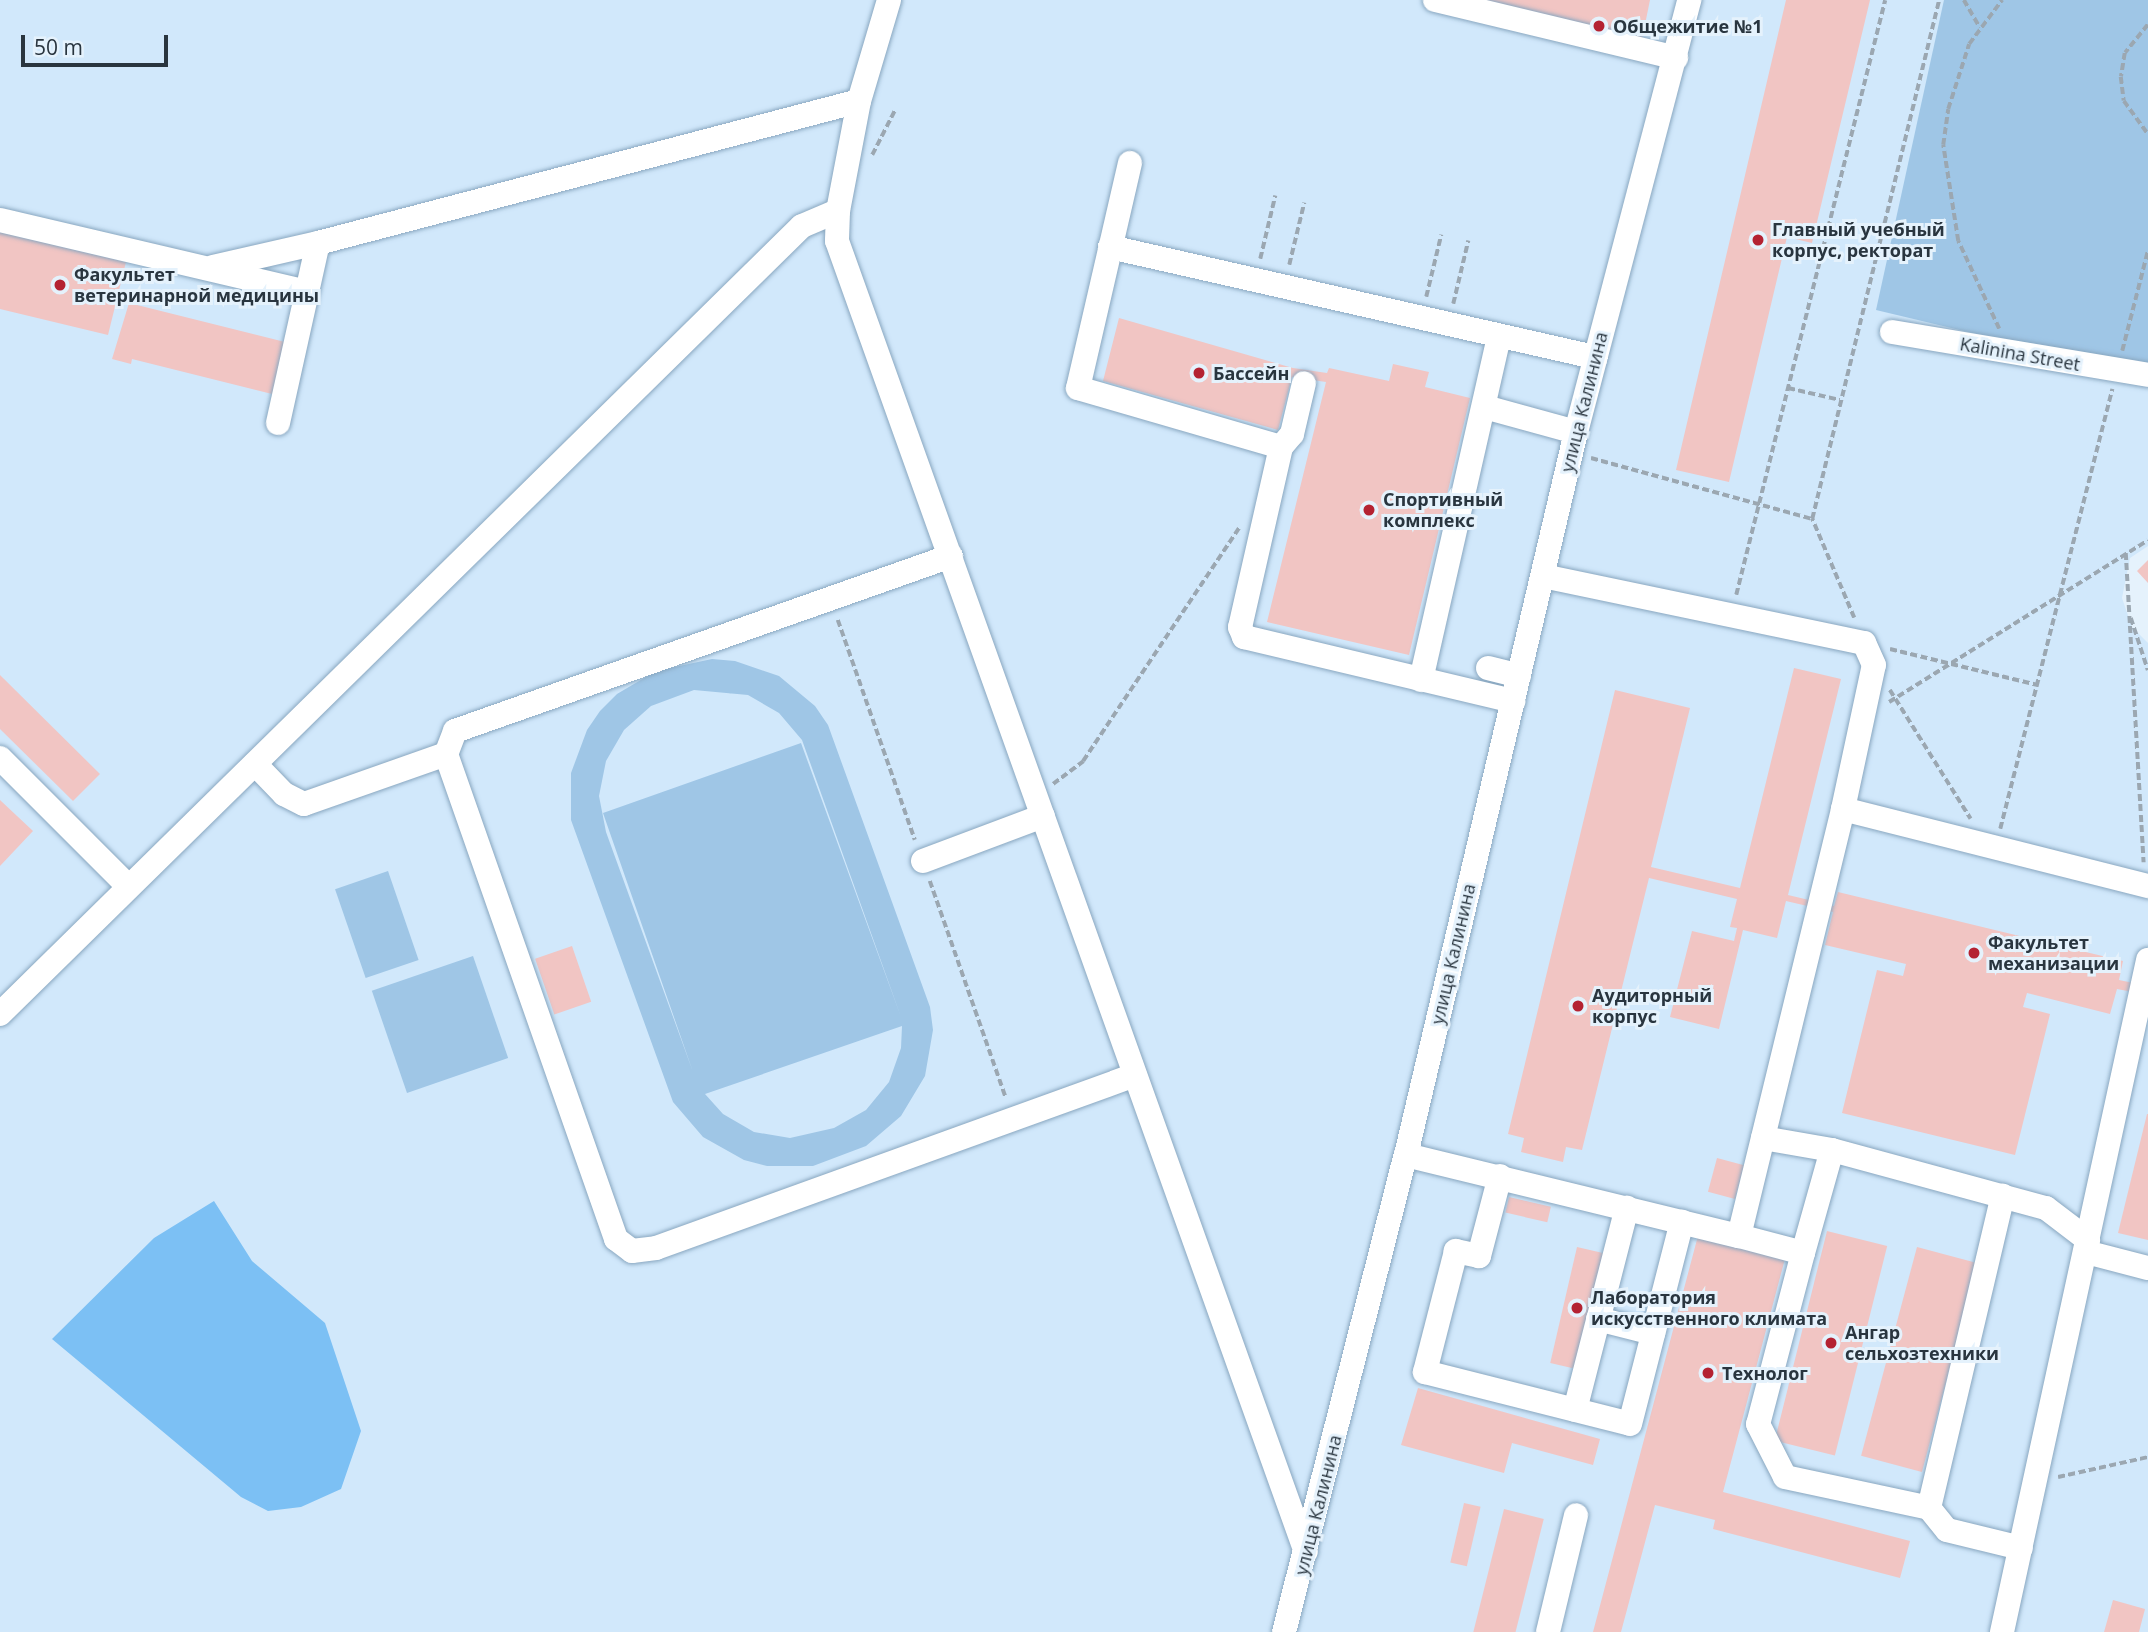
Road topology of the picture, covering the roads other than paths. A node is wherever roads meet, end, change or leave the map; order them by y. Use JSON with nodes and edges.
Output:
{"nodes":[{"id":1,"x":889,"y":0,"type":"edge"},
{"id":2,"x":1434,"y":0,"type":"edge"},
{"id":3,"x":1689,"y":0,"type":"edge"},
{"id":4,"x":1676,"y":58,"type":"junction"},
{"id":5,"x":859,"y":101,"type":"junction"},
{"id":6,"x":1130,"y":163,"type":"dead end"},
{"id":7,"x":838,"y":211,"type":"junction"},
{"id":8,"x":0,"y":220,"type":"edge"},
{"id":9,"x":318,"y":243,"type":"junction"},
{"id":10,"x":1110,"y":247,"type":"junction"},
{"id":11,"x":208,"y":269,"type":"junction"},
{"id":12,"x":306,"y":292,"type":"junction"},
{"id":13,"x":1892,"y":332,"type":"dead end"},
{"id":14,"x":1499,"y":337,"type":"junction"},
{"id":15,"x":1596,"y":357,"type":"junction"},
{"id":16,"x":2148,"y":375,"type":"edge"},
{"id":17,"x":1304,"y":383,"type":"dead end"},
{"id":18,"x":1485,"y":407,"type":"junction"},
{"id":19,"x":278,"y":423,"type":"dead end"},
{"id":20,"x":1574,"y":442,"type":"junction"},
{"id":21,"x":1281,"y":447,"type":"junction"},
{"id":22,"x":951,"y":556,"type":"junction"},
{"id":23,"x":1544,"y":576,"type":"junction"},
{"id":24,"x":1488,"y":668,"type":"dead end"},
{"id":25,"x":1519,"y":676,"type":"junction"},
{"id":26,"x":1421,"y":680,"type":"junction"},
{"id":27,"x":1513,"y":701,"type":"junction"},
{"id":28,"x":446,"y":754,"type":"junction"},
{"id":29,"x":0,"y":758,"type":"edge"},
{"id":30,"x":255,"y":764,"type":"junction"},
{"id":31,"x":1040,"y":806,"type":"junction"},
{"id":32,"x":1843,"y":809,"type":"junction"},
{"id":33,"x":923,"y":861,"type":"dead end"},
{"id":34,"x":128,"y":886,"type":"junction"},
{"id":35,"x":2147,"y":886,"type":"edge"},
{"id":36,"x":2148,"y":960,"type":"edge"},
{"id":37,"x":0,"y":1014,"type":"edge"},
{"id":38,"x":1135,"y":1075,"type":"junction"},
{"id":39,"x":1763,"y":1138,"type":"junction"},
{"id":40,"x":1832,"y":1150,"type":"junction"},
{"id":41,"x":1406,"y":1155,"type":"junction"},
{"id":42,"x":1500,"y":1176,"type":"junction"},
{"id":43,"x":2003,"y":1196,"type":"junction"},
{"id":44,"x":1627,"y":1208,"type":"junction"},
{"id":45,"x":1682,"y":1222,"type":"junction"},
{"id":46,"x":1739,"y":1236,"type":"junction"},
{"id":47,"x":2087,"y":1246,"type":"junction"},
{"id":48,"x":1803,"y":1253,"type":"junction"},
{"id":49,"x":2148,"y":1268,"type":"edge"},
{"id":50,"x":1598,"y":1319,"type":"junction"},
{"id":51,"x":1653,"y":1333,"type":"junction"},
{"id":52,"x":1575,"y":1410,"type":"junction"},
{"id":53,"x":1928,"y":1508,"type":"junction"},
{"id":54,"x":1576,"y":1515,"type":"dead end"},
{"id":55,"x":2021,"y":1548,"type":"junction"},
{"id":56,"x":1306,"y":1552,"type":"junction"},
{"id":57,"x":1284,"y":1632,"type":"edge"},
{"id":58,"x":1548,"y":1632,"type":"edge"},
{"id":59,"x":2002,"y":1632,"type":"edge"}],
"edges":[{"from":1,"to":5,"type":"lane"},
{"from":2,"to":4,"type":"lane"},
{"from":3,"to":4,"type":"lane","name":"улица Калинина"},
{"from":4,"to":15,"type":"lane","name":"улица Калинина"},
{"from":5,"to":7,"type":"lane"},
{"from":5,"to":9,"type":"lane"},
{"from":6,"to":10,"type":"lane"},
{"from":7,"to":22,"type":"lane"},
{"from":7,"to":30,"type":"lane"},
{"from":8,"to":11,"type":"lane"},
{"from":9,"to":11,"type":"lane"},
{"from":9,"to":12,"type":"lane"},
{"from":10,"to":14,"type":"lane"},
{"from":10,"to":21,"type":"lane"},
{"from":11,"to":12,"type":"lane"},
{"from":12,"to":19,"type":"lane"},
{"from":13,"to":16,"type":"lane","name":"Kalinina Street"},
{"from":14,"to":15,"type":"lane"},
{"from":14,"to":18,"type":"lane"},
{"from":15,"to":20,"type":"lane","name":"улица Калинина"},
{"from":17,"to":21,"type":"lane"},
{"from":18,"to":20,"type":"lane"},
{"from":18,"to":26,"type":"lane"},
{"from":20,"to":23,"type":"lane","name":"улица Калинина"},
{"from":21,"to":26,"type":"lane"},
{"from":22,"to":28,"type":"lane"},
{"from":22,"to":31,"type":"lane"},
{"from":23,"to":25,"type":"lane","name":"улица Калинина"},
{"from":23,"to":32,"type":"lane"},
{"from":24,"to":25,"type":"lane"},
{"from":25,"to":27,"type":"lane","name":"улица Калинина"},
{"from":26,"to":27,"type":"lane"},
{"from":27,"to":41,"type":"lane","name":"улица Калинина"},
{"from":28,"to":30,"type":"lane"},
{"from":28,"to":38,"type":"lane"},
{"from":29,"to":34,"type":"lane"},
{"from":30,"to":34,"type":"lane"},
{"from":31,"to":33,"type":"lane"},
{"from":31,"to":38,"type":"lane"},
{"from":32,"to":35,"type":"lane"},
{"from":32,"to":39,"type":"lane"},
{"from":34,"to":37,"type":"lane"},
{"from":36,"to":47,"type":"lane"},
{"from":38,"to":56,"type":"lane"},
{"from":39,"to":40,"type":"lane"},
{"from":39,"to":46,"type":"lane"},
{"from":40,"to":43,"type":"lane"},
{"from":40,"to":48,"type":"lane"},
{"from":41,"to":42,"type":"lane"},
{"from":41,"to":56,"type":"lane","name":"улица Калинина"},
{"from":42,"to":44,"type":"lane"},
{"from":42,"to":52,"type":"lane"},
{"from":43,"to":47,"type":"lane"},
{"from":43,"to":53,"type":"lane"},
{"from":44,"to":45,"type":"lane"},
{"from":44,"to":50,"type":"lane"},
{"from":45,"to":46,"type":"lane"},
{"from":45,"to":51,"type":"lane"},
{"from":46,"to":48,"type":"lane"},
{"from":47,"to":49,"type":"lane"},
{"from":47,"to":55,"type":"lane"},
{"from":48,"to":53,"type":"lane"},
{"from":50,"to":51,"type":"lane"},
{"from":50,"to":52,"type":"lane"},
{"from":51,"to":52,"type":"lane"},
{"from":53,"to":55,"type":"lane"},
{"from":54,"to":58,"type":"lane"},
{"from":55,"to":59,"type":"lane"},
{"from":56,"to":57,"type":"lane","name":"улица Калинина"}]}
